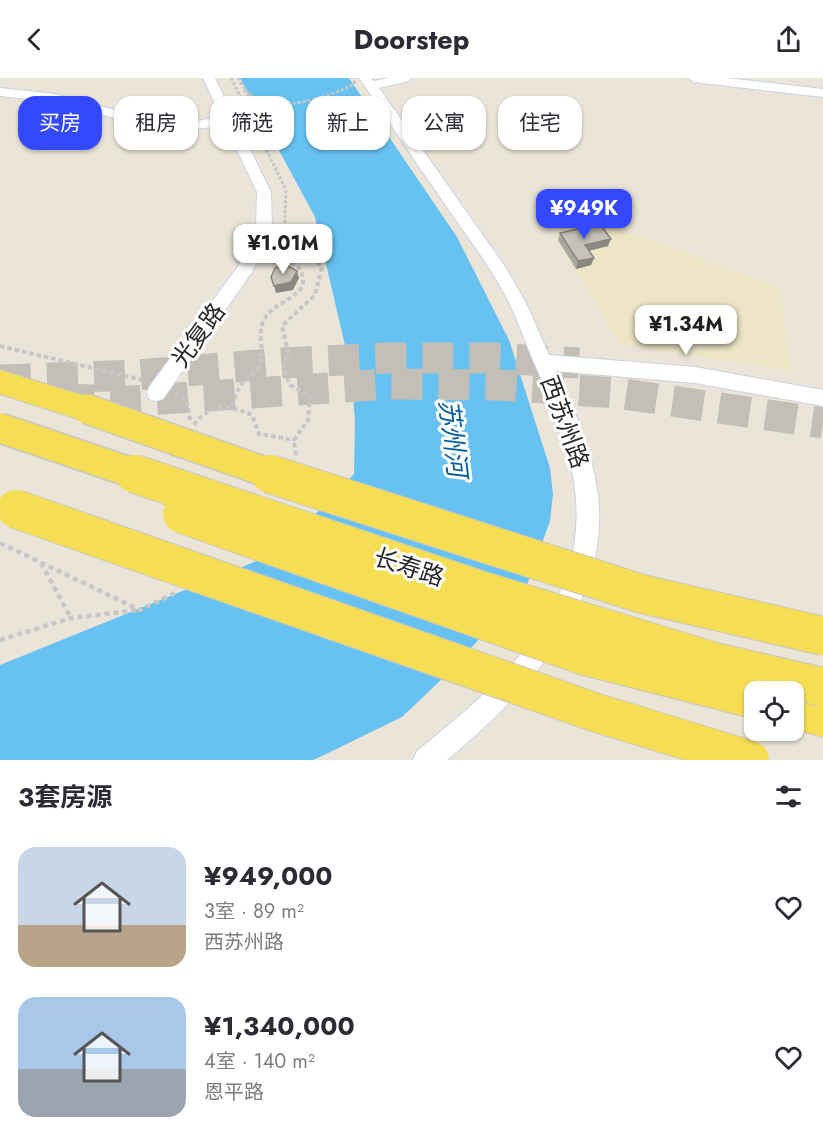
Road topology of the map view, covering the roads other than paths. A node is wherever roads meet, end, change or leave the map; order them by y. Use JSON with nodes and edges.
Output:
{"nodes":[{"id":1,"x":209,"y":78,"type":"edge"},
{"id":2,"x":405,"y":78,"type":"edge"},
{"id":3,"x":694,"y":78,"type":"edge"},
{"id":4,"x":360,"y":81,"type":"edge"},
{"id":5,"x":0,"y":92,"type":"edge"},
{"id":6,"x":823,"y":93,"type":"edge"},
{"id":7,"x":217,"y":96,"type":"edge"},
{"id":8,"x":210,"y":123,"type":"edge"},
{"id":9,"x":243,"y":150,"type":"edge"},
{"id":10,"x":543,"y":362,"type":"junction"},
{"id":11,"x":0,"y":382,"type":"edge"},
{"id":12,"x":156,"y":393,"type":"dead end"},
{"id":13,"x":823,"y":398,"type":"edge"},
{"id":14,"x":0,"y":428,"type":"edge"},
{"id":15,"x":0,"y":449,"type":"edge"},
{"id":16,"x":8,"y":507,"type":"edge"},
{"id":17,"x":823,"y":636,"type":"edge"},
{"id":18,"x":823,"y":687,"type":"edge"},
{"id":19,"x":744,"y":696,"type":"edge"},
{"id":20,"x":804,"y":711,"type":"edge"},
{"id":21,"x":823,"y":716,"type":"edge"},
{"id":22,"x":426,"y":760,"type":"edge"},
{"id":23,"x":750,"y":760,"type":"edge"}],
"edges":[{"from":1,"to":7,"type":"street","name":"光复路"},
{"from":2,"to":4,"type":"street"},
{"from":3,"to":6,"type":"street"},
{"from":4,"to":10,"type":"street","name":"西苏州路"},
{"from":5,"to":8,"type":"street"},
{"from":9,"to":12,"type":"street","name":"光复路"},
{"from":10,"to":13,"type":"street"},
{"from":10,"to":22,"type":"street","name":"西苏州路"},
{"from":11,"to":17,"type":"main road","name":"长寿路","bridge":true},
{"from":14,"to":18,"type":"main road","name":"长寿路","bridge":true},
{"from":15,"to":19,"type":"main road","name":"长寿路","bridge":true},
{"from":16,"to":23,"type":"main road","bridge":true},
{"from":20,"to":21,"type":"main road"}]}
